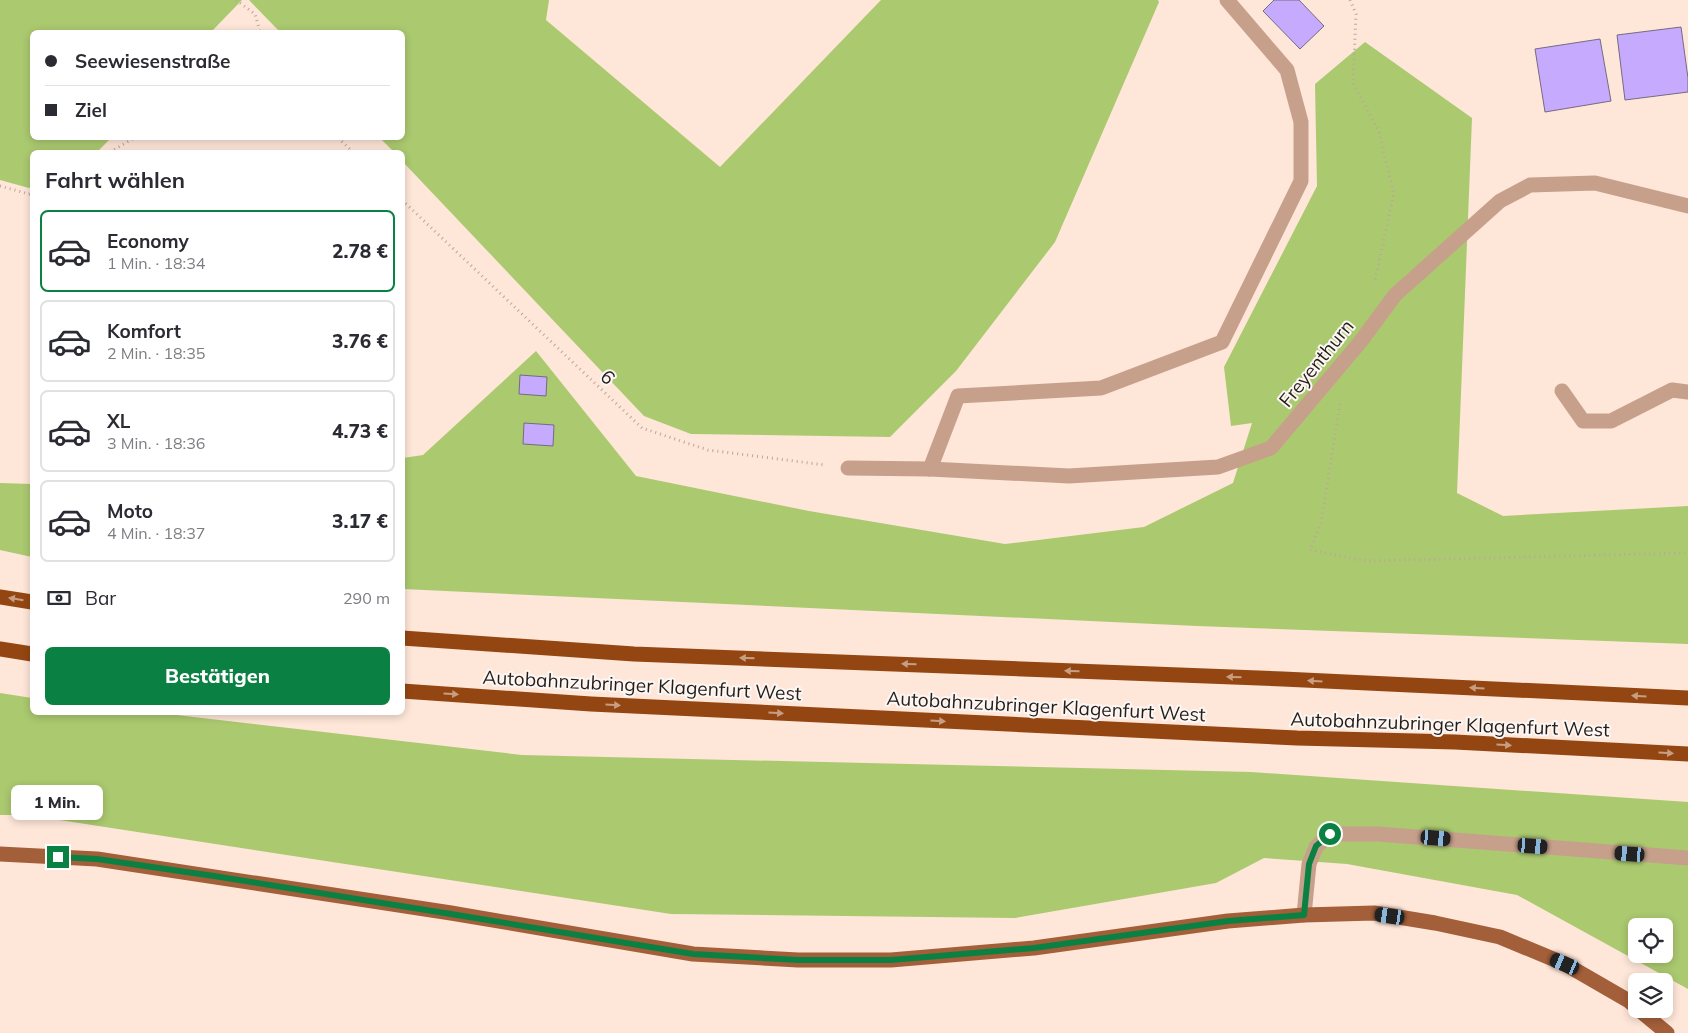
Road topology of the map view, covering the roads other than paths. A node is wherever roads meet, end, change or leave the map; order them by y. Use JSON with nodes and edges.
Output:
{"nodes":[{"id":1,"x":1227,"y":0,"type":"edge"},
{"id":2,"x":1688,"y":206,"type":"edge"},
{"id":3,"x":1562,"y":391,"type":"dead end"},
{"id":4,"x":1688,"y":392,"type":"edge"},
{"id":5,"x":848,"y":468,"type":"road end"},
{"id":6,"x":930,"y":469,"type":"junction"},
{"id":7,"x":0,"y":596,"type":"edge"},
{"id":8,"x":30,"y":602,"type":"edge"},
{"id":9,"x":405,"y":638,"type":"edge"},
{"id":10,"x":0,"y":649,"type":"edge"},
{"id":11,"x":30,"y":654,"type":"edge"},
{"id":12,"x":405,"y":691,"type":"edge"},
{"id":13,"x":1688,"y":698,"type":"edge"},
{"id":14,"x":1688,"y":754,"type":"edge"},
{"id":15,"x":0,"y":854,"type":"edge"},
{"id":16,"x":1688,"y":858,"type":"edge"},
{"id":17,"x":1304,"y":915,"type":"junction"},
{"id":18,"x":1628,"y":1002,"type":"edge"},
{"id":19,"x":1649,"y":1018,"type":"edge"},
{"id":20,"x":1667,"y":1033,"type":"edge"}],
"edges":[{"from":1,"to":6,"type":"street"},
{"from":2,"to":6,"type":"street","name":"Freyenthurn"},
{"from":3,"to":4,"type":"street"},
{"from":5,"to":6,"type":"street","name":"Freyenthurn"},
{"from":8,"to":7,"type":"highway","one_way":true},
{"from":13,"to":9,"type":"highway","name":"Autobahnzubringer Klagenfurt West","one_way":true},
{"from":10,"to":11,"type":"highway"},
{"from":12,"to":14,"type":"highway","name":"Autobahnzubringer Klagenfurt West","one_way":true},
{"from":15,"to":17,"type":"main road"},
{"from":16,"to":17,"type":"street"},
{"from":17,"to":18,"type":"main road"},
{"from":19,"to":20,"type":"main road"}]}
